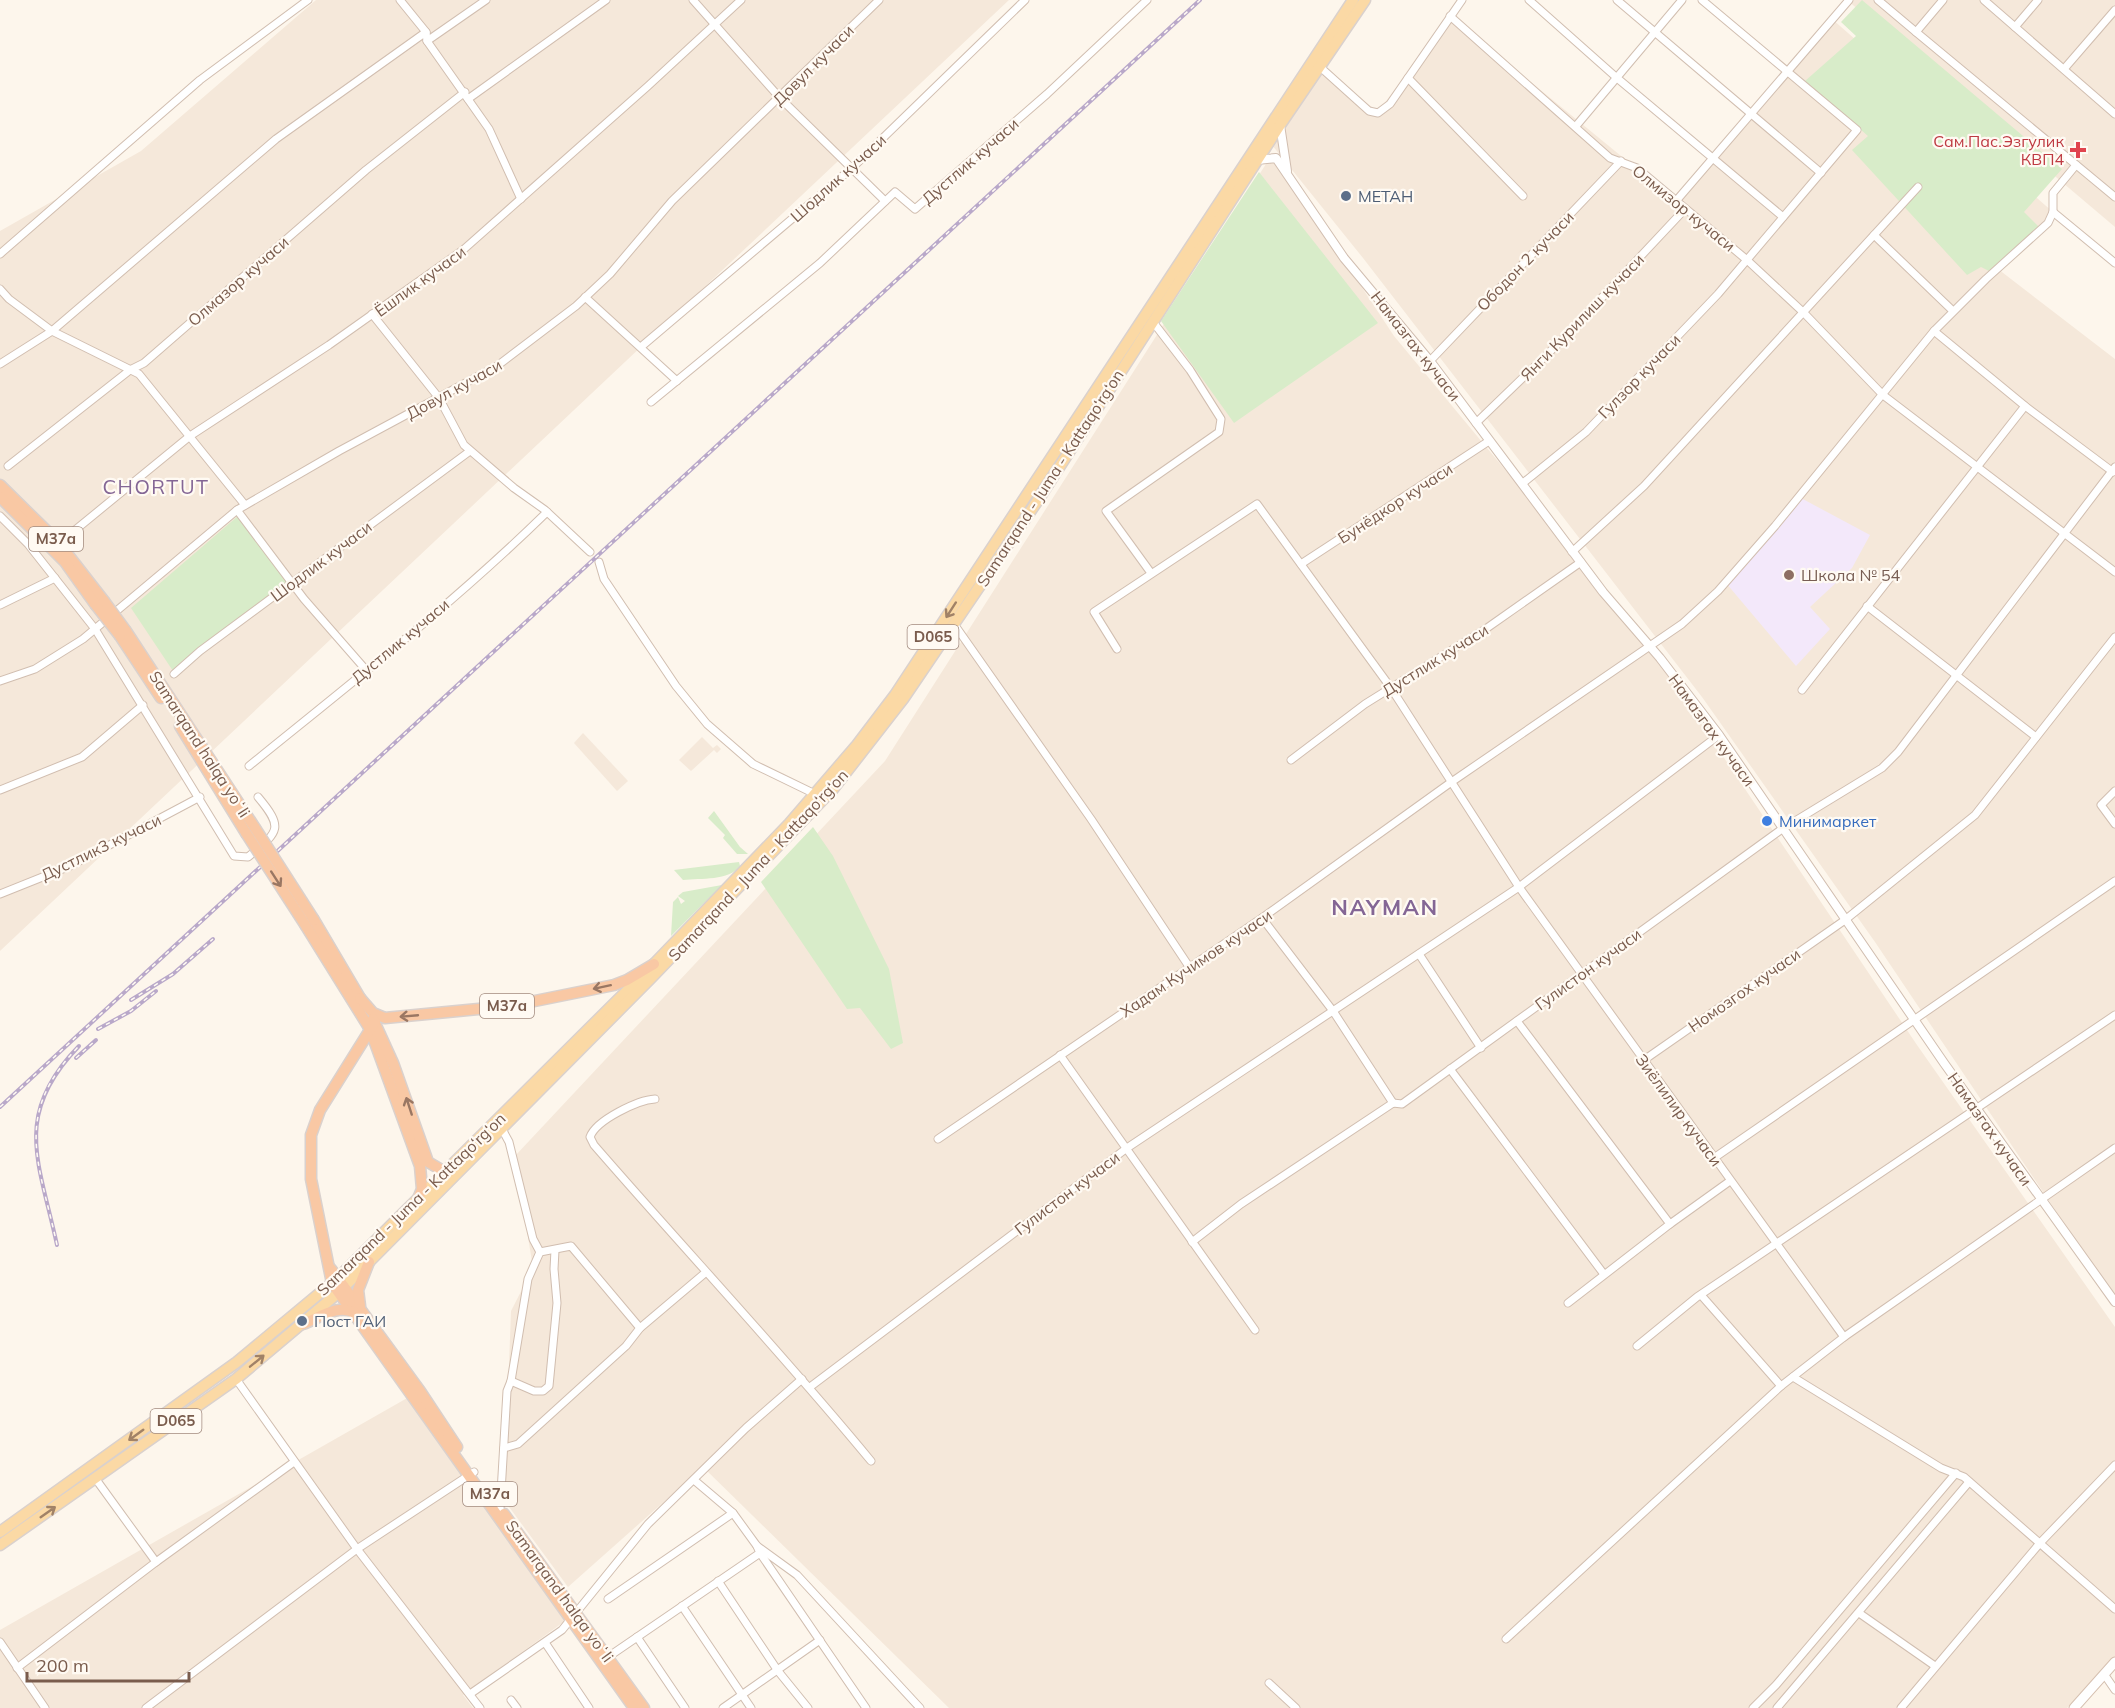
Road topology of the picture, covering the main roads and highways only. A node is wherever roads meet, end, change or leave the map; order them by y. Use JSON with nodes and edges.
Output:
{"nodes":[{"id":1,"x":1353,"y":0,"type":"edge"},
{"id":2,"x":1365,"y":0,"type":"edge"},
{"id":3,"x":1120,"y":363,"type":"junction"},
{"id":4,"x":0,"y":485,"type":"edge"},
{"id":5,"x":0,"y":496,"type":"edge"},
{"id":6,"x":1000,"y":545,"type":"junction"},
{"id":7,"x":99,"y":602,"type":"junction"},
{"id":8,"x":310,"y":923,"type":"junction"},
{"id":9,"x":654,"y":964,"type":"junction"},
{"id":10,"x":360,"y":998,"type":"junction"},
{"id":11,"x":363,"y":1017,"type":"junction"},
{"id":12,"x":372,"y":1025,"type":"junction"},
{"id":13,"x":358,"y":1047,"type":"junction"},
{"id":14,"x":445,"y":1172,"type":"junction"},
{"id":15,"x":418,"y":1199,"type":"junction"},
{"id":16,"x":369,"y":1262,"type":"junction"},
{"id":17,"x":336,"y":1282,"type":"junction"},
{"id":18,"x":358,"y":1311,"type":"junction"},
{"id":19,"x":303,"y":1324,"type":"junction"},
{"id":20,"x":471,"y":1474,"type":"junction"},
{"id":21,"x":0,"y":1532,"type":"edge"},
{"id":22,"x":0,"y":1545,"type":"edge"},
{"id":23,"x":574,"y":1618,"type":"junction"},
{"id":24,"x":2115,"y":1662,"type":"edge"},
{"id":25,"x":634,"y":1708,"type":"edge"},
{"id":26,"x":644,"y":1708,"type":"edge"},
{"id":27,"x":2074,"y":1708,"type":"edge"}],
"edges":[{"from":1,"to":3,"type":"main road","name":"Samarqand - Juma - Kattaqo‘rg‘on","number":"D065"},
{"from":2,"to":3,"type":"main road","name":"Samarqand - Juma - Kattaqo‘rg‘on","number":"D065"},
{"from":3,"to":6,"type":"main road","name":"Samarqand - Juma - Kattaqo‘rg‘on","number":"D065"},
{"from":4,"to":7,"type":"highway","name":"Samarqand halqa yoʻli","number":"M37a"},
{"from":5,"to":7,"type":"highway","name":"Samarqand halqa yoʻli","number":"M37a"},
{"from":6,"to":9,"type":"main road","name":"Samarqand - Juma - Kattaqo‘rg‘on","number":"D065","one_way":true},
{"from":6,"to":16,"type":"main road","name":"Samarqand - Juma - Kattaqo‘rg‘on","number":"D065"},
{"from":7,"to":8,"type":"highway","name":"Samarqand halqa yoʻli","number":"M37a","bridge":true},
{"from":8,"to":10,"type":"highway","name":"Samarqand halqa yoʻli","number":"M37a"},
{"from":8,"to":11,"type":"highway","name":"Samarqand halqa yoʻli","number":"M37a"},
{"from":9,"to":10,"type":"highway","number":"M37a","one_way":true},
{"from":9,"to":14,"type":"main road","name":"Samarqand - Juma - Kattaqo‘rg‘on","number":"D065"},
{"from":10,"to":12,"type":"highway","name":"Samarqand halqa yoʻli","number":"M37a"},
{"from":11,"to":12,"type":"highway","name":"Samarqand halqa yoʻli","number":"M37a"},
{"from":11,"to":13,"type":"highway"},
{"from":12,"to":13,"type":"highway","name":"Samarqand halqa yoʻli"},
{"from":14,"to":12,"type":"highway","name":"Samarqand halqa yoʻli","number":"M37a","one_way":true},
{"from":12,"to":15,"type":"highway","name":"Samarqand halqa yoʻli","number":"M37a"},
{"from":13,"to":17,"type":"highway","name":"Samarqand halqa yoʻli","number":"M37a"},
{"from":14,"to":15,"type":"main road","name":"Samarqand - Juma - Kattaqo‘rg‘on","number":"D065"},
{"from":15,"to":17,"type":"main road","name":"Samarqand - Juma - Kattaqo‘rg‘on","number":"D065"},
{"from":16,"to":17,"type":"main road","name":"Samarqand - Juma - Kattaqo‘rg‘on","number":"D065"},
{"from":16,"to":18,"type":"highway"},
{"from":17,"to":18,"type":"highway","name":"Samarqand halqa yoʻli","number":"M37a"},
{"from":17,"to":19,"type":"main road","name":"Samarqand - Juma - Kattaqo‘rg‘on","number":"D065"},
{"from":17,"to":21,"type":"main road","name":"Samarqand - Juma - Kattaqo‘rg‘on","number":"D065","one_way":true},
{"from":18,"to":19,"type":"highway"},
{"from":18,"to":20,"type":"highway","name":"Samarqand halqa yoʻli","number":"M37a"},
{"from":22,"to":19,"type":"main road","name":"Samarqand - Juma - Kattaqo‘rg‘on","number":"D065","one_way":true},
{"from":20,"to":23,"type":"highway","name":"Samarqand halqa yoʻli","number":"M37a"},
{"from":20,"to":23,"type":"highway","name":"Samarqand halqa yoʻli","number":"M37a"},
{"from":23,"to":25,"type":"highway","name":"Samarqand halqa yoʻli","number":"M37a"},
{"from":23,"to":26,"type":"highway","name":"Samarqand halqa yoʻli","number":"M37a"},
{"from":24,"to":27,"type":"main road"}]}
